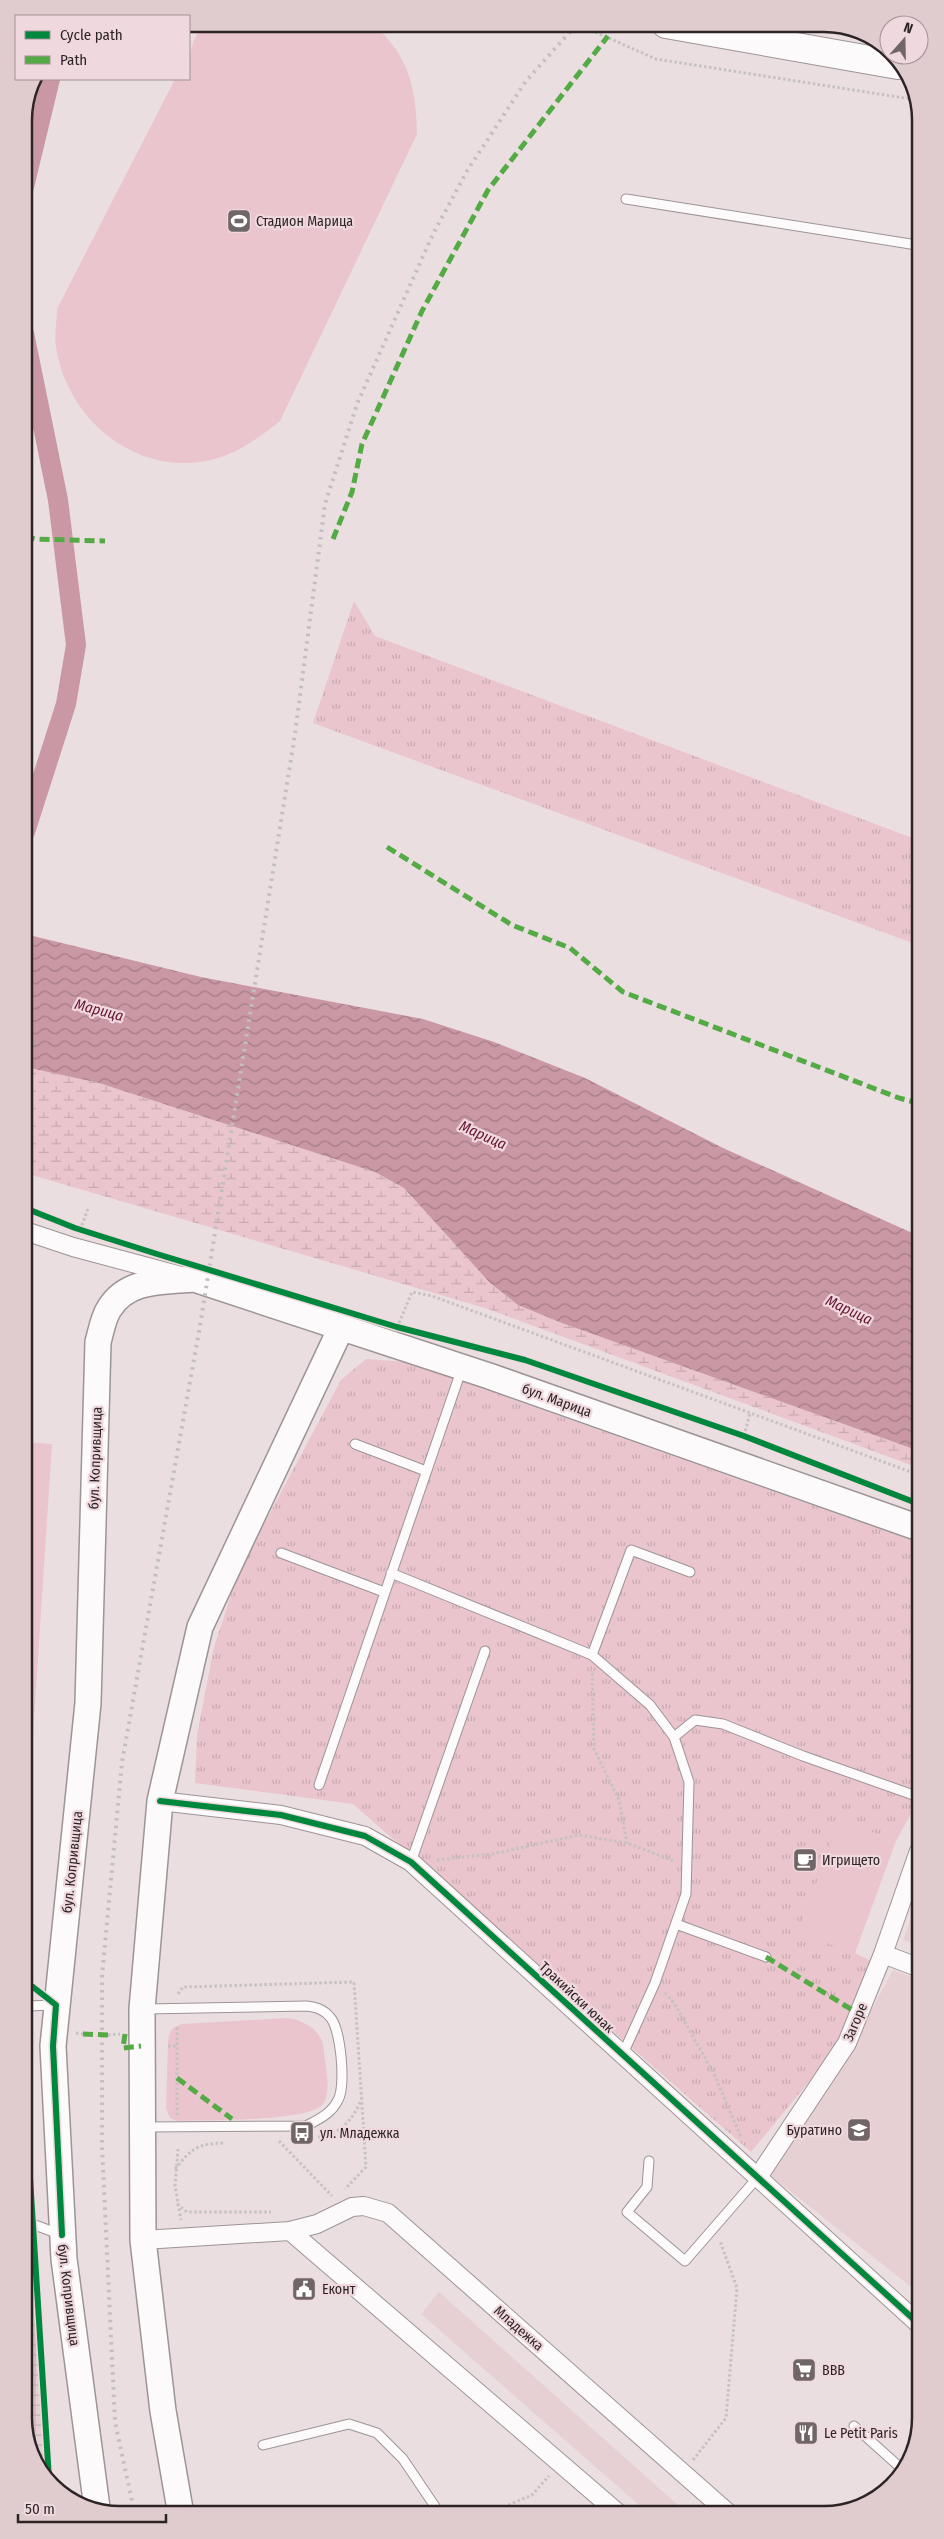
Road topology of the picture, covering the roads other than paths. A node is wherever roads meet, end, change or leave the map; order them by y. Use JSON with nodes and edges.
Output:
{"nodes":[{"id":1,"x":716,"y":33,"type":"edge"},
{"id":2,"x":879,"y":62,"type":"edge"},
{"id":3,"x":626,"y":199,"type":"dead end"},
{"id":4,"x":912,"y":244,"type":"edge"},
{"id":5,"x":33,"y":1233,"type":"edge"},
{"id":6,"x":194,"y":1279,"type":"junction"},
{"id":7,"x":341,"y":1328,"type":"junction"},
{"id":8,"x":462,"y":1368,"type":"junction"},
{"id":9,"x":355,"y":1444,"type":"dead end"},
{"id":10,"x":426,"y":1471,"type":"junction"},
{"id":11,"x":912,"y":1526,"type":"edge"},
{"id":12,"x":282,"y":1553,"type":"dead end"},
{"id":13,"x":690,"y":1572,"type":"dead end"},
{"id":14,"x":391,"y":1573,"type":"junction"},
{"id":15,"x":384,"y":1592,"type":"junction"},
{"id":16,"x":485,"y":1651,"type":"dead end"},
{"id":17,"x":592,"y":1655,"type":"junction"},
{"id":18,"x":674,"y":1737,"type":"junction"},
{"id":19,"x":319,"y":1785,"type":"dead end"},
{"id":20,"x":912,"y":1795,"type":"edge"},
{"id":21,"x":160,"y":1801,"type":"junction"},
{"id":22,"x":411,"y":1862,"type":"junction"},
{"id":23,"x":912,"y":1871,"type":"edge"},
{"id":24,"x":676,"y":1924,"type":"junction"},
{"id":25,"x":883,"y":1954,"type":"junction"},
{"id":26,"x":766,"y":1957,"type":"dead end"},
{"id":27,"x":912,"y":1965,"type":"edge"},
{"id":28,"x":56,"y":2004,"type":"junction"},
{"id":29,"x":32,"y":2006,"type":"edge"},
{"id":30,"x":142,"y":2009,"type":"junction"},
{"id":31,"x":622,"y":2056,"type":"junction"},
{"id":32,"x":141,"y":2127,"type":"junction"},
{"id":33,"x":649,"y":2161,"type":"dead end"},
{"id":34,"x":758,"y":2176,"type":"junction"},
{"id":35,"x":32,"y":2224,"type":"edge"},
{"id":36,"x":290,"y":2231,"type":"junction"},
{"id":37,"x":62,"y":2235,"type":"junction"},
{"id":38,"x":143,"y":2240,"type":"junction"},
{"id":39,"x":912,"y":2318,"type":"edge"},
{"id":40,"x":854,"y":2426,"type":"dead end"},
{"id":41,"x":263,"y":2445,"type":"dead end"},
{"id":42,"x":898,"y":2466,"type":"edge"},
{"id":43,"x":97,"y":2504,"type":"edge"},
{"id":44,"x":179,"y":2506,"type":"edge"},
{"id":45,"x":435,"y":2506,"type":"edge"},
{"id":46,"x":610,"y":2506,"type":"edge"},
{"id":47,"x":720,"y":2506,"type":"edge"}],
"edges":[{"from":1,"to":2,"type":"main road"},
{"from":3,"to":4,"type":"lane"},
{"from":5,"to":6,"type":"street"},
{"from":6,"to":7,"type":"main road","name":"бул. Марица"},
{"from":6,"to":28,"type":"main road","name":"бул. Копривщица"},
{"from":7,"to":8,"type":"main road","name":"бул. Марица"},
{"from":7,"to":21,"type":"main road"},
{"from":8,"to":10,"type":"lane"},
{"from":8,"to":11,"type":"main road","name":"бул. Марица"},
{"from":9,"to":10,"type":"lane"},
{"from":10,"to":14,"type":"lane"},
{"from":12,"to":15,"type":"lane"},
{"from":13,"to":17,"type":"lane"},
{"from":14,"to":15,"type":"lane"},
{"from":14,"to":17,"type":"lane"},
{"from":15,"to":19,"type":"lane"},
{"from":16,"to":22,"type":"lane"},
{"from":17,"to":18,"type":"lane"},
{"from":18,"to":20,"type":"lane"},
{"from":18,"to":24,"type":"lane"},
{"from":21,"to":22,"type":"street","name":"Тракийски юнак"},
{"from":21,"to":30,"type":"main road"},
{"from":22,"to":31,"type":"street","name":"Тракийски юнак"},
{"from":23,"to":25,"type":"street","name":"Загоре"},
{"from":24,"to":26,"type":"lane"},
{"from":24,"to":31,"type":"lane"},
{"from":25,"to":27,"type":"street"},
{"from":25,"to":34,"type":"street","name":"Загоре"},
{"from":28,"to":29,"type":"lane"},
{"from":28,"to":37,"type":"main road","name":"бул. Копривщица"},
{"from":30,"to":32,"type":"main road"},
{"from":30,"to":32,"type":"lane"},
{"from":31,"to":34,"type":"street","name":"Тракийски юнак"},
{"from":32,"to":38,"type":"main road"},
{"from":33,"to":34,"type":"lane"},
{"from":34,"to":39,"type":"street","name":"Тракийски юнак"},
{"from":35,"to":37,"type":"lane"},
{"from":36,"to":38,"type":"street","name":"Младежка"},
{"from":36,"to":46,"type":"street"},
{"from":36,"to":47,"type":"street","name":"Младежка"},
{"from":37,"to":43,"type":"main road","name":"бул. Копривщица"},
{"from":38,"to":44,"type":"main road"},
{"from":40,"to":42,"type":"lane"},
{"from":41,"to":45,"type":"lane"}]}
